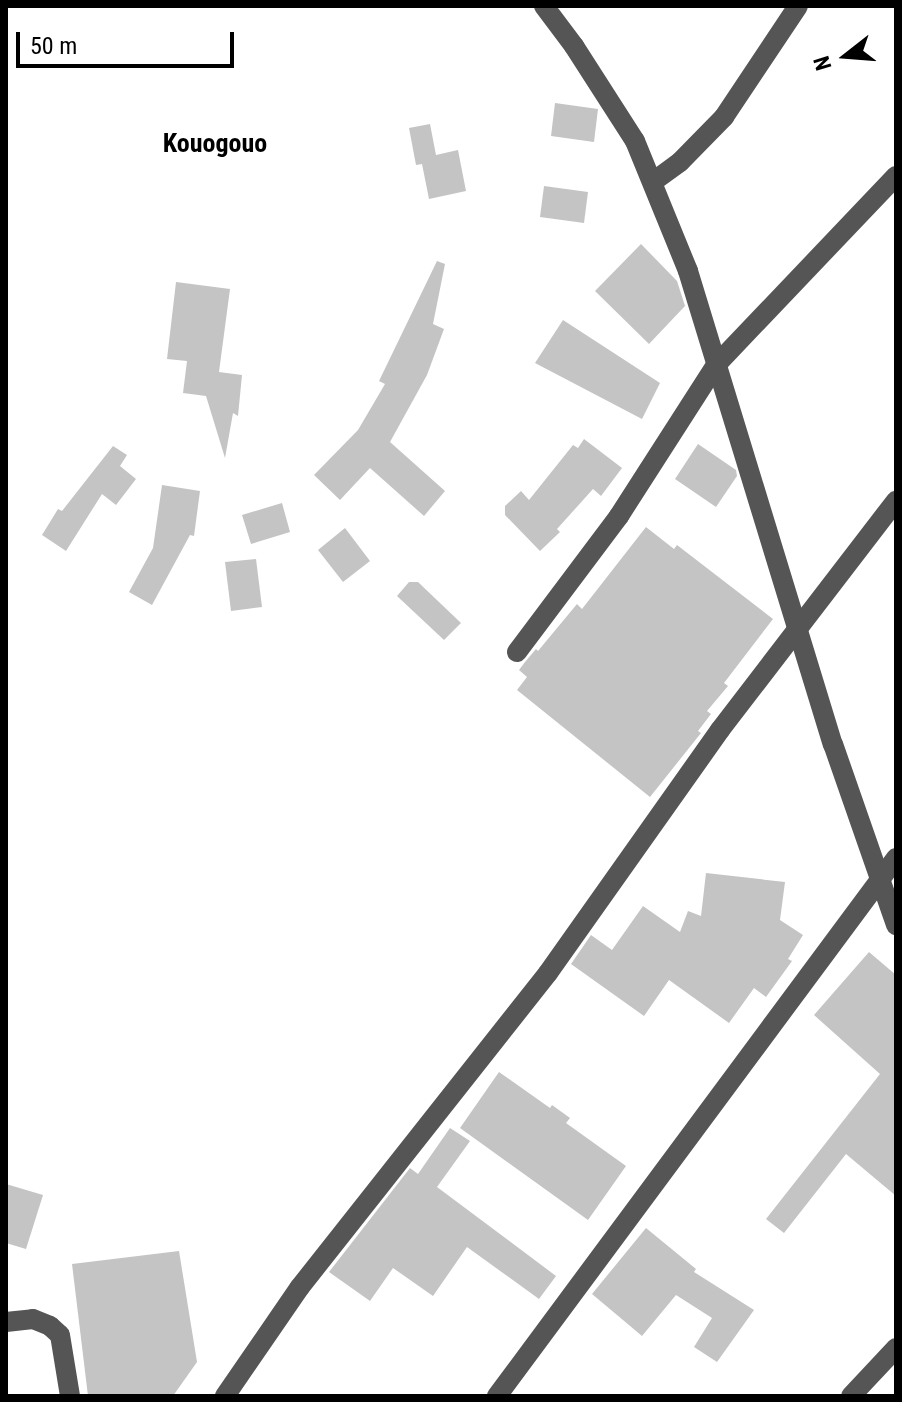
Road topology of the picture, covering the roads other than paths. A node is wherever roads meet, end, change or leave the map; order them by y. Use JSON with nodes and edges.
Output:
{"nodes":[{"id":1,"x":544,"y":6,"type":"edge"},
{"id":2,"x":798,"y":6,"type":"edge"},
{"id":3,"x":896,"y":176,"type":"edge"},
{"id":4,"x":654,"y":181,"type":"junction"},
{"id":5,"x":716,"y":365,"type":"junction"},
{"id":6,"x":896,"y":501,"type":"edge"},
{"id":7,"x":797,"y":627,"type":"junction"},
{"id":8,"x":517,"y":652,"type":"dead end"},
{"id":9,"x":896,"y":858,"type":"edge"},
{"id":10,"x":881,"y":877,"type":"junction"},
{"id":11,"x":896,"y":925,"type":"edge"},
{"id":12,"x":6,"y":1322,"type":"edge"},
{"id":13,"x":896,"y":1348,"type":"edge"},
{"id":14,"x":70,"y":1396,"type":"edge"},
{"id":15,"x":225,"y":1396,"type":"edge"},
{"id":16,"x":497,"y":1396,"type":"edge"},
{"id":17,"x":851,"y":1396,"type":"edge"}],
"edges":[{"from":1,"to":4,"type":"street"},
{"from":2,"to":4,"type":"street"},
{"from":3,"to":5,"type":"street"},
{"from":4,"to":5,"type":"street"},
{"from":5,"to":7,"type":"street"},
{"from":5,"to":8,"type":"street"},
{"from":6,"to":7,"type":"street"},
{"from":7,"to":10,"type":"street"},
{"from":7,"to":15,"type":"street"},
{"from":9,"to":10,"type":"street"},
{"from":10,"to":11,"type":"street"},
{"from":10,"to":16,"type":"street"},
{"from":12,"to":14,"type":"street"},
{"from":13,"to":17,"type":"street"}]}
